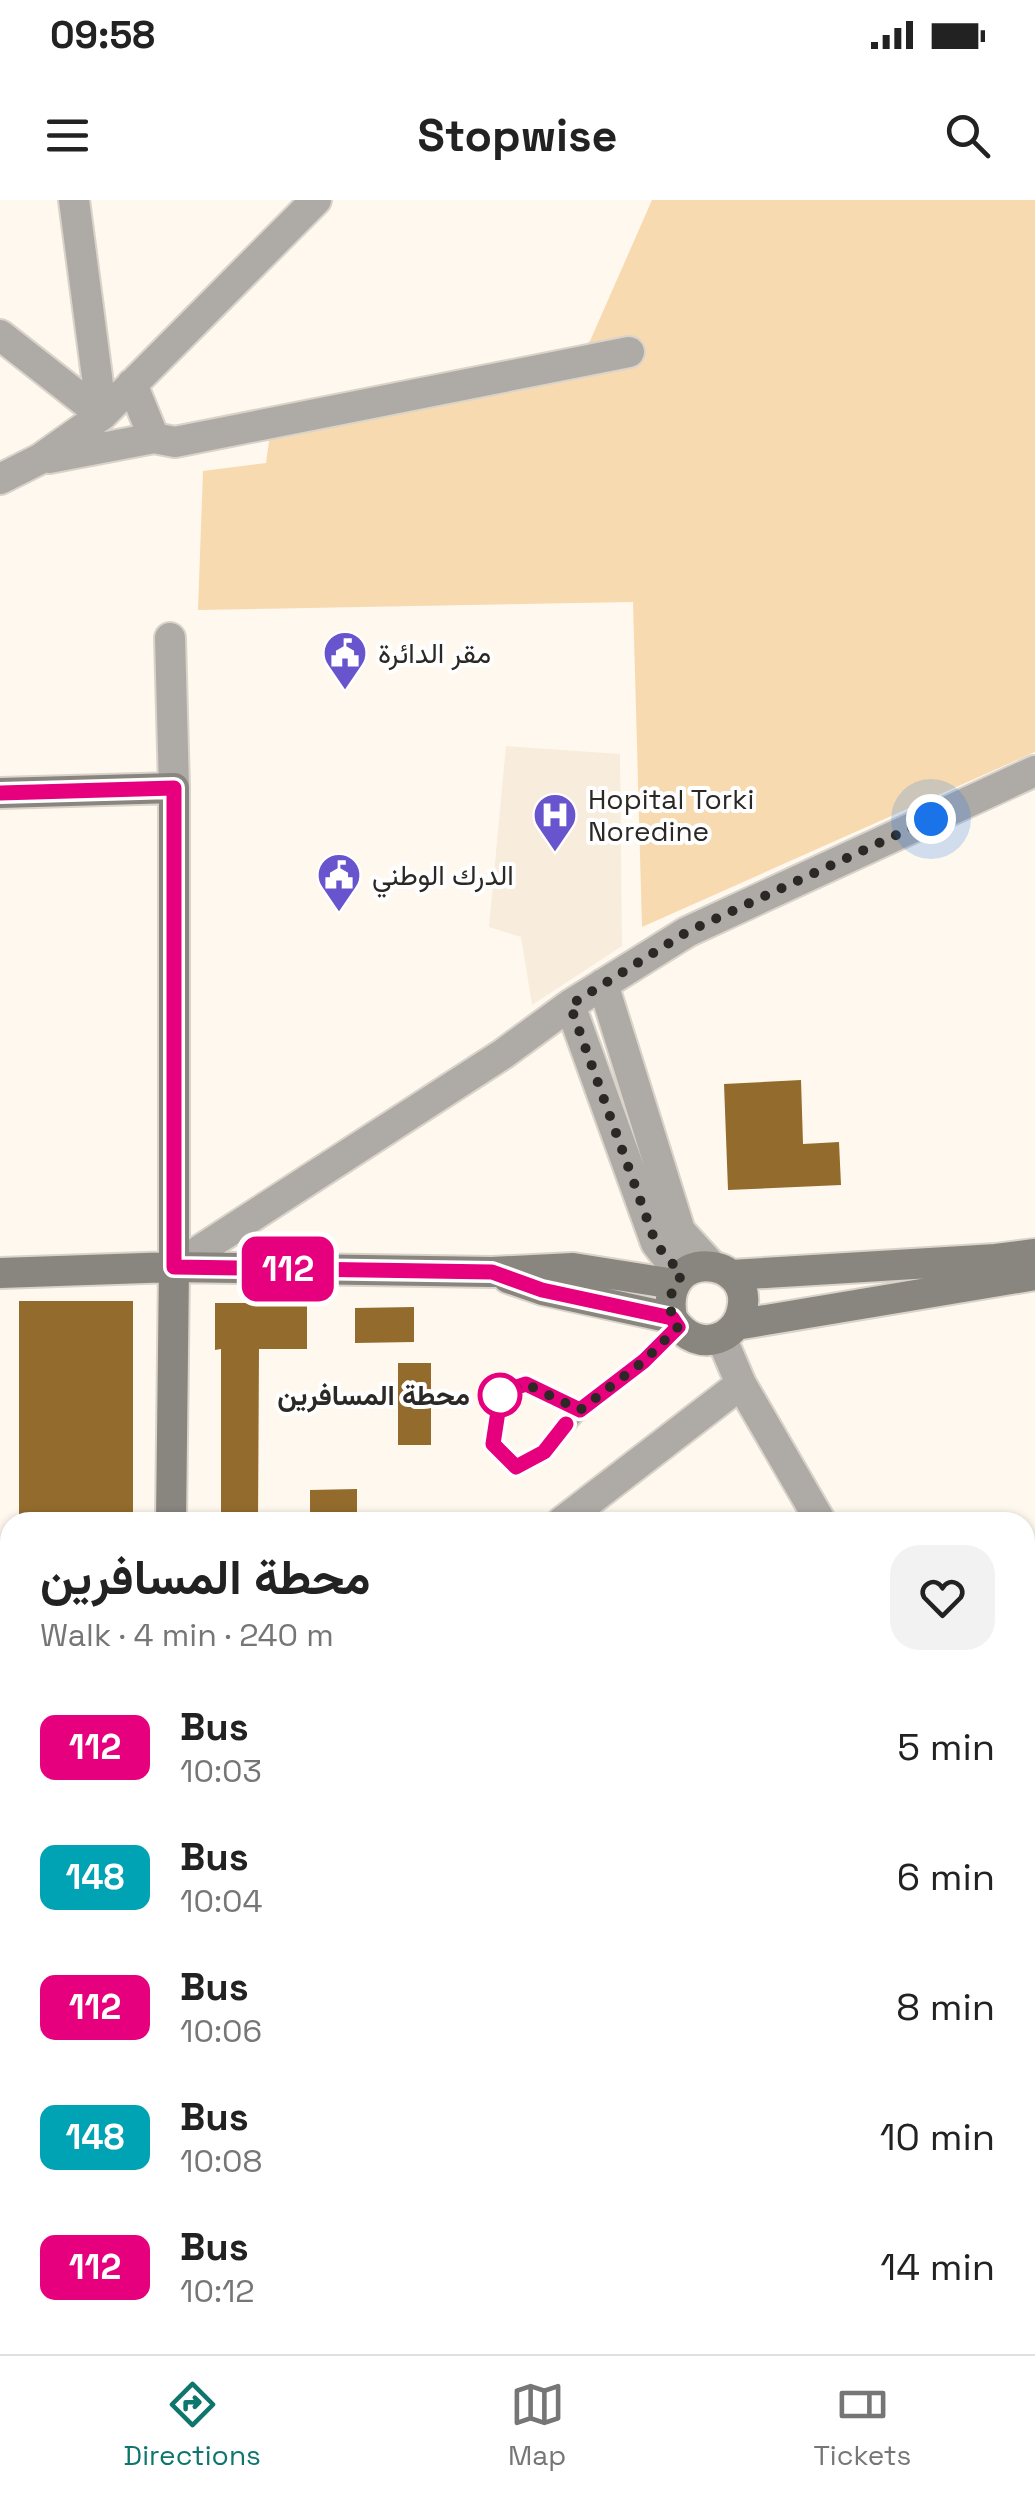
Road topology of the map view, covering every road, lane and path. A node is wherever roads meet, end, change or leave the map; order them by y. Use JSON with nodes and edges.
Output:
{"nodes":[{"id":1,"x":49,"y":200,"type":"edge"},
{"id":2,"x":316,"y":200,"type":"edge"},
{"id":3,"x":80,"y":206,"type":"edge"},
{"id":4,"x":0,"y":334,"type":"edge"},
{"id":5,"x":629,"y":352,"type":"dead end"},
{"id":6,"x":132,"y":384,"type":"junction"},
{"id":7,"x":102,"y":414,"type":"junction"},
{"id":8,"x":154,"y":438,"type":"junction"},
{"id":9,"x":40,"y":459,"type":"junction"},
{"id":10,"x":0,"y":479,"type":"edge"},
{"id":11,"x":170,"y":638,"type":"dead end"},
{"id":12,"x":1035,"y":771,"type":"edge"},
{"id":13,"x":174,"y":788,"type":"junction"},
{"id":14,"x":0,"y":793,"type":"edge"},
{"id":15,"x":603,"y":984,"type":"junction"},
{"id":16,"x":570,"y":1005,"type":"junction"},
{"id":17,"x":1035,"y":1254,"type":"edge"},
{"id":18,"x":174,"y":1267,"type":"junction"},
{"id":19,"x":722,"y":1271,"type":"junction"},
{"id":20,"x":492,"y":1272,"type":"junction"},
{"id":21,"x":0,"y":1273,"type":"edge"},
{"id":22,"x":1035,"y":1275,"type":"edge"},
{"id":23,"x":678,"y":1280,"type":"junction"},
{"id":24,"x":700,"y":1329,"type":"junction"},
{"id":25,"x":741,"y":1384,"type":"junction"},
{"id":26,"x":580,"y":1410,"type":"junction"},
{"id":27,"x":172,"y":1512,"type":"edge"},
{"id":28,"x":575,"y":1512,"type":"edge"},
{"id":29,"x":815,"y":1512,"type":"edge"}],
"edges":[{"from":1,"to":3,"type":"street"},
{"from":2,"to":6,"type":"street"},
{"from":3,"to":7,"type":"street"},
{"from":4,"to":7,"type":"street"},
{"from":5,"to":8,"type":"street"},
{"from":6,"to":7,"type":"street"},
{"from":6,"to":8,"type":"street"},
{"from":7,"to":9,"type":"street"},
{"from":8,"to":9,"type":"street"},
{"from":9,"to":10,"type":"street"},
{"from":11,"to":13,"type":"street"},
{"from":12,"to":15,"type":"street"},
{"from":13,"to":14,"type":"main road"},
{"from":13,"to":18,"type":"main road"},
{"from":15,"to":16,"type":"street"},
{"from":15,"to":19,"type":"street"},
{"from":16,"to":18,"type":"street"},
{"from":16,"to":23,"type":"street"},
{"from":17,"to":19,"type":"main road"},
{"from":18,"to":20,"type":"main road"},
{"from":18,"to":21,"type":"main road"},
{"from":18,"to":27,"type":"main road"},
{"from":19,"to":23,"type":"main road"},
{"from":19,"to":24,"type":"main road"},
{"from":20,"to":23,"type":"main road"},
{"from":20,"to":24,"type":"main road"},
{"from":22,"to":24,"type":"main road"},
{"from":23,"to":24,"type":"main road"},
{"from":24,"to":25,"type":"street"},
{"from":24,"to":26,"type":"lane"},
{"from":25,"to":28,"type":"street"},
{"from":25,"to":29,"type":"street"},
{"from":26,"to":26,"type":"lane"}]}
